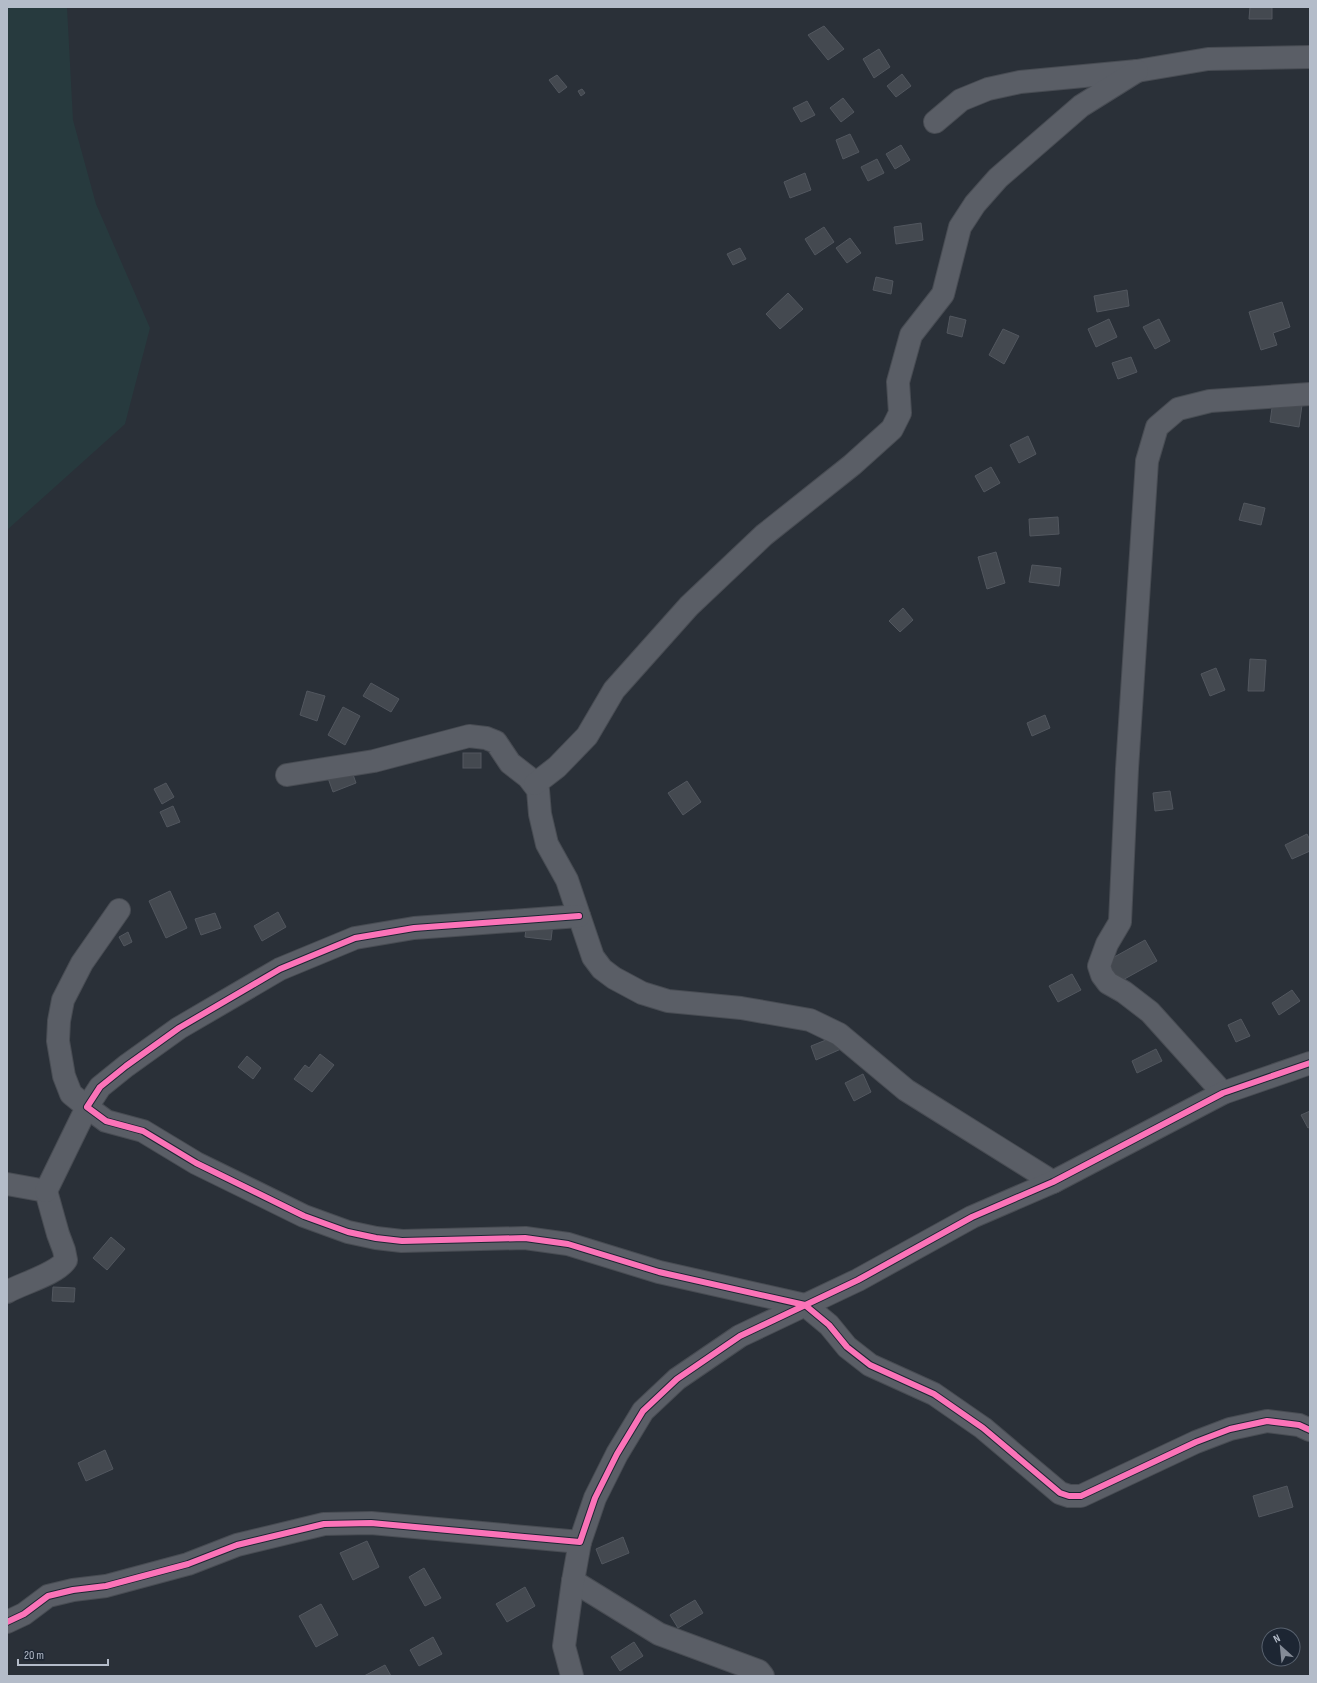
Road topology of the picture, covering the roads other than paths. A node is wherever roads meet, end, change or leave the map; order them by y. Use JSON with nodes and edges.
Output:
{"nodes":[{"id":1,"x":1310,"y":57,"type":"edge"},
{"id":2,"x":1137,"y":71,"type":"junction"},
{"id":3,"x":935,"y":122,"type":"dead end"},
{"id":4,"x":1310,"y":394,"type":"edge"},
{"id":5,"x":287,"y":775,"type":"dead end"},
{"id":6,"x":535,"y":784,"type":"junction"},
{"id":7,"x":119,"y":910,"type":"dead end"},
{"id":8,"x":579,"y":916,"type":"junction"},
{"id":9,"x":1310,"y":1063,"type":"edge"},
{"id":10,"x":1223,"y":1093,"type":"junction"},
{"id":11,"x":87,"y":1107,"type":"junction"},
{"id":12,"x":1053,"y":1182,"type":"junction"},
{"id":13,"x":7,"y":1184,"type":"edge"},
{"id":14,"x":46,"y":1191,"type":"junction"},
{"id":15,"x":7,"y":1292,"type":"edge"},
{"id":16,"x":805,"y":1305,"type":"junction"},
{"id":17,"x":1310,"y":1430,"type":"edge"},
{"id":18,"x":580,"y":1542,"type":"junction"},
{"id":19,"x":573,"y":1581,"type":"junction"},
{"id":20,"x":7,"y":1622,"type":"edge"},
{"id":21,"x":572,"y":1676,"type":"edge"},
{"id":22,"x":763,"y":1676,"type":"edge"}],
"edges":[{"from":1,"to":2,"type":"street"},
{"from":2,"to":3,"type":"street"},
{"from":2,"to":6,"type":"street"},
{"from":4,"to":10,"type":"street"},
{"from":5,"to":6,"type":"street"},
{"from":6,"to":8,"type":"street"},
{"from":7,"to":11,"type":"street"},
{"from":8,"to":11,"type":"street"},
{"from":8,"to":12,"type":"street"},
{"from":9,"to":10,"type":"street"},
{"from":10,"to":12,"type":"street"},
{"from":11,"to":14,"type":"street"},
{"from":11,"to":16,"type":"street"},
{"from":12,"to":16,"type":"street"},
{"from":13,"to":14,"type":"street"},
{"from":14,"to":15,"type":"street"},
{"from":16,"to":17,"type":"street"},
{"from":16,"to":18,"type":"street"},
{"from":18,"to":19,"type":"street"},
{"from":18,"to":20,"type":"street"},
{"from":19,"to":21,"type":"street"},
{"from":19,"to":22,"type":"street"}]}
